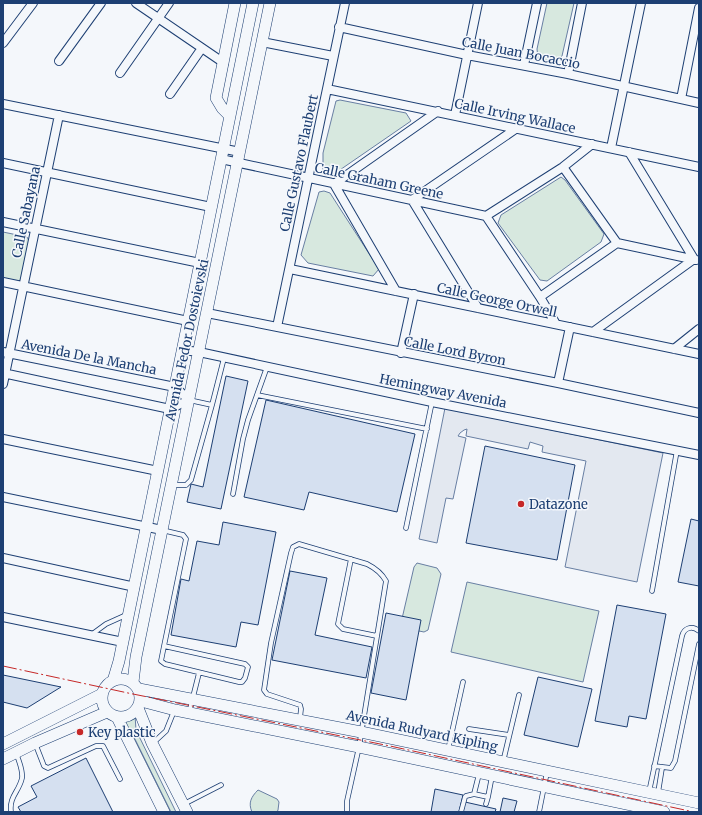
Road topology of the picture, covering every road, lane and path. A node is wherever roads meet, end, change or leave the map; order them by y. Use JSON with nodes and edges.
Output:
{"nodes":[{"id":1,"x":33,"y":3,"type":"edge"},
{"id":2,"x":101,"y":3,"type":"edge"},
{"id":3,"x":136,"y":3,"type":"edge"},
{"id":4,"x":169,"y":3,"type":"edge"},
{"id":5,"x":235,"y":3,"type":"edge"},
{"id":6,"x":253,"y":3,"type":"edge"},
{"id":7,"x":270,"y":3,"type":"edge"},
{"id":8,"x":345,"y":3,"type":"edge"},
{"id":9,"x":478,"y":3,"type":"edge"},
{"id":10,"x":538,"y":3,"type":"edge"},
{"id":11,"x":582,"y":3,"type":"edge"},
{"id":12,"x":641,"y":3,"type":"edge"},
{"id":13,"x":699,"y":8,"type":"edge"},
{"id":14,"x":158,"y":18,"type":"junction"},
{"id":15,"x":339,"y":27,"type":"junction"},
{"id":16,"x":262,"y":42,"type":"junction"},
{"id":17,"x":3,"y":44,"type":"edge"},
{"id":18,"x":695,"y":47,"type":"edge"},
{"id":19,"x":202,"y":48,"type":"junction"},
{"id":20,"x":467,"y":55,"type":"junction"},
{"id":21,"x":333,"y":56,"type":"junction"},
{"id":22,"x":59,"y":61,"type":"dead end"},
{"id":23,"x":224,"y":63,"type":"junction"},
{"id":24,"x":524,"y":65,"type":"junction"},
{"id":25,"x":120,"y":73,"type":"dead end"},
{"id":26,"x":568,"y":74,"type":"junction"},
{"id":27,"x":624,"y":87,"type":"junction"},
{"id":28,"x":327,"y":89,"type":"junction"},
{"id":29,"x":170,"y":94,"type":"dead end"},
{"id":30,"x":681,"y":99,"type":"junction"},
{"id":31,"x":699,"y":103,"type":"edge"},
{"id":32,"x":3,"y":104,"type":"edge"},
{"id":33,"x":438,"y":111,"type":"junction"},
{"id":34,"x":59,"y":115,"type":"junction"},
{"id":35,"x":455,"y":115,"type":"junction"},
{"id":36,"x":230,"y":116,"type":"junction"},
{"id":37,"x":517,"y":128,"type":"junction"},
{"id":38,"x":592,"y":144,"type":"junction"},
{"id":39,"x":612,"y":148,"type":"junction"},
{"id":40,"x":629,"y":152,"type":"junction"},
{"id":41,"x":222,"y":154,"type":"junction"},
{"id":42,"x":239,"y":157,"type":"junction"},
{"id":43,"x":3,"y":163,"type":"edge"},
{"id":44,"x":563,"y":167,"type":"junction"},
{"id":45,"x":699,"y":167,"type":"edge"},
{"id":46,"x":47,"y":172,"type":"junction"},
{"id":47,"x":308,"y":178,"type":"junction"},
{"id":48,"x":334,"y":184,"type":"junction"},
{"id":49,"x":412,"y":200,"type":"junction"},
{"id":50,"x":211,"y":207,"type":"junction"},
{"id":51,"x":486,"y":216,"type":"junction"},
{"id":52,"x":3,"y":222,"type":"edge"},
{"id":53,"x":35,"y":229,"type":"junction"},
{"id":54,"x":617,"y":243,"type":"junction"},
{"id":55,"x":696,"y":260,"type":"edge"},
{"id":56,"x":200,"y":263,"type":"junction"},
{"id":57,"x":290,"y":269,"type":"junction"},
{"id":58,"x":3,"y":282,"type":"edge"},
{"id":59,"x":23,"y":286,"type":"junction"},
{"id":60,"x":396,"y":291,"type":"junction"},
{"id":61,"x":414,"y":294,"type":"junction"},
{"id":62,"x":540,"y":297,"type":"junction"},
{"id":63,"x":478,"y":308,"type":"junction"},
{"id":64,"x":207,"y":313,"type":"junction"},
{"id":65,"x":188,"y":321,"type":"junction"},
{"id":66,"x":556,"y":324,"type":"junction"},
{"id":67,"x":278,"y":327,"type":"junction"},
{"id":68,"x":570,"y":327,"type":"junction"},
{"id":69,"x":699,"y":328,"type":"edge"},
{"id":70,"x":593,"y":332,"type":"junction"},
{"id":71,"x":674,"y":348,"type":"junction"},
{"id":72,"x":182,"y":350,"type":"junction"},
{"id":73,"x":198,"y":352,"type":"junction"},
{"id":74,"x":6,"y":353,"type":"edge"},
{"id":75,"x":401,"y":353,"type":"junction"},
{"id":76,"x":699,"y":354,"type":"edge"},
{"id":77,"x":224,"y":358,"type":"junction"},
{"id":78,"x":268,"y":367,"type":"junction"},
{"id":79,"x":4,"y":373,"type":"edge"},
{"id":80,"x":558,"y":383,"type":"junction"},
{"id":81,"x":3,"y":384,"type":"edge"},
{"id":82,"x":175,"y":387,"type":"junction"},
{"id":83,"x":257,"y":394,"type":"junction"},
{"id":84,"x":189,"y":400,"type":"junction"},
{"id":85,"x":432,"y":402,"type":"junction"},
{"id":86,"x":212,"y":405,"type":"junction"},
{"id":87,"x":170,"y":408,"type":"junction"},
{"id":88,"x":699,"y":413,"type":"edge"},
{"id":89,"x":427,"y":429,"type":"junction"},
{"id":90,"x":3,"y":439,"type":"edge"},
{"id":91,"x":677,"y":450,"type":"junction"},
{"id":92,"x":699,"y":454,"type":"edge"},
{"id":93,"x":158,"y":470,"type":"junction"},
{"id":94,"x":171,"y":485,"type":"junction"},
{"id":95,"x":234,"y":494,"type":"dead end"},
{"id":96,"x":3,"y":497,"type":"edge"},
{"id":97,"x":147,"y":527,"type":"junction"},
{"id":98,"x":406,"y":528,"type":"dead end"},
{"id":99,"x":162,"y":530,"type":"junction"},
{"id":100,"x":3,"y":558,"type":"edge"},
{"id":101,"x":351,"y":559,"type":"junction"},
{"id":102,"x":134,"y":587,"type":"junction"},
{"id":103,"x":652,"y":591,"type":"dead end"},
{"id":104,"x":129,"y":615,"type":"junction"},
{"id":105,"x":3,"y":617,"type":"edge"},
{"id":106,"x":699,"y":631,"type":"edge"},
{"id":107,"x":90,"y":635,"type":"junction"},
{"id":108,"x":377,"y":636,"type":"junction"},
{"id":109,"x":123,"y":642,"type":"junction"},
{"id":110,"x":699,"y":644,"type":"edge"},
{"id":111,"x":164,"y":646,"type":"junction"},
{"id":112,"x":200,"y":672,"type":"junction"},
{"id":113,"x":112,"y":681,"type":"junction"},
{"id":114,"x":463,"y":682,"type":"dead end"},
{"id":115,"x":136,"y":685,"type":"junction"},
{"id":116,"x":102,"y":694,"type":"junction"},
{"id":117,"x":519,"y":696,"type":"dead end"},
{"id":118,"x":192,"y":699,"type":"junction"},
{"id":119,"x":140,"y":704,"type":"junction"},
{"id":120,"x":175,"y":710,"type":"junction"},
{"id":121,"x":107,"y":712,"type":"junction"},
{"id":122,"x":189,"y":713,"type":"junction"},
{"id":123,"x":117,"y":717,"type":"junction"},
{"id":124,"x":300,"y":720,"type":"junction"},
{"id":125,"x":469,"y":730,"type":"dead end"},
{"id":126,"x":361,"y":732,"type":"junction"},
{"id":127,"x":509,"y":736,"type":"junction"},
{"id":128,"x":4,"y":743,"type":"edge"},
{"id":129,"x":35,"y":743,"type":"junction"},
{"id":130,"x":152,"y":743,"type":"junction"},
{"id":131,"x":358,"y":747,"type":"junction"},
{"id":132,"x":448,"y":750,"type":"junction"},
{"id":133,"x":16,"y":753,"type":"junction"},
{"id":134,"x":3,"y":759,"type":"edge"},
{"id":135,"x":503,"y":762,"type":"junction"},
{"id":136,"x":654,"y":766,"type":"junction"},
{"id":137,"x":662,"y":768,"type":"junction"},
{"id":138,"x":547,"y":772,"type":"junction"},
{"id":139,"x":479,"y":773,"type":"junction"},
{"id":140,"x":492,"y":776,"type":"junction"},
{"id":141,"x":120,"y":779,"type":"dead end"},
{"id":142,"x":221,"y":785,"type":"dead end"},
{"id":143,"x":544,"y":787,"type":"junction"},
{"id":144,"x":474,"y":794,"type":"junction"},
{"id":145,"x":653,"y":794,"type":"junction"},
{"id":146,"x":488,"y":797,"type":"junction"},
{"id":147,"x":699,"y":803,"type":"edge"},
{"id":148,"x":486,"y":804,"type":"dead end"},
{"id":149,"x":185,"y":808,"type":"edge"},
{"id":150,"x":11,"y":812,"type":"edge"},
{"id":151,"x":164,"y":812,"type":"edge"},
{"id":152,"x":347,"y":812,"type":"edge"},
{"id":153,"x":461,"y":812,"type":"edge"},
{"id":154,"x":539,"y":812,"type":"edge"},
{"id":155,"x":664,"y":812,"type":"edge"}],
"edges":[{"from":1,"to":17,"type":"street"},
{"from":2,"to":22,"type":"street"},
{"from":3,"to":14,"type":"street"},
{"from":4,"to":14,"type":"street"},
{"from":5,"to":23,"type":"street"},
{"from":6,"to":36,"type":"street","name":"Avenida Fedor Dostoievski"},
{"from":7,"to":16,"type":"street","name":"Avenida Fedor Dostoievski"},
{"from":8,"to":15,"type":"street","name":"Calle Gustavo Flaubert"},
{"from":9,"to":20,"type":"street"},
{"from":10,"to":24,"type":"street"},
{"from":11,"to":26,"type":"street"},
{"from":12,"to":27,"type":"street"},
{"from":13,"to":18,"type":"street"},
{"from":14,"to":19,"type":"street"},
{"from":14,"to":25,"type":"street"},
{"from":15,"to":20,"type":"street","name":"Calle Juan Bocaccio"},
{"from":15,"to":21,"type":"street","name":"Calle Gustavo Flaubert"},
{"from":16,"to":21,"type":"street"},
{"from":16,"to":42,"type":"street","name":"Avenida Fedor Dostoievski"},
{"from":18,"to":30,"type":"street"},
{"from":19,"to":23,"type":"street"},
{"from":19,"to":29,"type":"street"},
{"from":20,"to":24,"type":"street","name":"Calle Juan Bocaccio"},
{"from":20,"to":35,"type":"street"},
{"from":21,"to":28,"type":"street","name":"Calle Gustavo Flaubert"},
{"from":23,"to":36,"type":"street"},
{"from":24,"to":26,"type":"street","name":"Calle Juan Bocaccio"},
{"from":26,"to":27,"type":"street","name":"Calle Juan Bocaccio"},
{"from":27,"to":30,"type":"street","name":"Calle Juan Bocaccio"},
{"from":27,"to":39,"type":"street"},
{"from":28,"to":33,"type":"street","name":"Calle Irving Wallace"},
{"from":28,"to":47,"type":"street","name":"Calle Gustavo Flaubert"},
{"from":30,"to":31,"type":"street","name":"Calle Juan Bocaccio"},
{"from":32,"to":34,"type":"street","name":"Calle Graham Greene"},
{"from":33,"to":35,"type":"street","name":"Calle Irving Wallace"},
{"from":33,"to":48,"type":"street"},
{"from":34,"to":41,"type":"street","name":"Calle Graham Greene"},
{"from":34,"to":46,"type":"street","name":"Calle Sabayana"},
{"from":35,"to":37,"type":"street","name":"Calle Irving Wallace"},
{"from":36,"to":41,"type":"street","name":"Avenida Fedor Dostoievski"},
{"from":37,"to":38,"type":"street","name":"Calle Irving Wallace"},
{"from":37,"to":49,"type":"street"},
{"from":38,"to":39,"type":"street","name":"Calle Irving Wallace"},
{"from":38,"to":44,"type":"street"},
{"from":39,"to":40,"type":"street","name":"Calle Irving Wallace"},
{"from":40,"to":45,"type":"street","name":"Calle Irving Wallace"},
{"from":40,"to":55,"type":"street"},
{"from":41,"to":42,"type":"street","name":"Calle Graham Greene"},
{"from":41,"to":50,"type":"street","name":"Avenida Fedor Dostoievski"},
{"from":42,"to":47,"type":"street","name":"Calle Graham Greene"},
{"from":42,"to":64,"type":"street","name":"Avenida Fedor Dostoievski"},
{"from":43,"to":46,"type":"street"},
{"from":44,"to":51,"type":"street"},
{"from":44,"to":54,"type":"street"},
{"from":46,"to":50,"type":"street"},
{"from":46,"to":53,"type":"street","name":"Calle Sabayana"},
{"from":47,"to":48,"type":"street","name":"Calle Graham Greene"},
{"from":47,"to":57,"type":"street","name":"Calle Gustavo Flaubert"},
{"from":48,"to":49,"type":"street","name":"Calle Graham Greene"},
{"from":48,"to":60,"type":"street"},
{"from":49,"to":51,"type":"street","name":"Calle Graham Greene"},
{"from":49,"to":63,"type":"street"},
{"from":50,"to":56,"type":"street","name":"Avenida Fedor Dostoievski"},
{"from":51,"to":62,"type":"street"},
{"from":52,"to":53,"type":"street"},
{"from":53,"to":56,"type":"street"},
{"from":53,"to":59,"type":"street","name":"Calle Sabayana"},
{"from":54,"to":55,"type":"street"},
{"from":54,"to":62,"type":"street"},
{"from":55,"to":70,"type":"street"},
{"from":56,"to":65,"type":"street","name":"Avenida Fedor Dostoievski"},
{"from":57,"to":60,"type":"street","name":"Calle George Orwell"},
{"from":57,"to":67,"type":"street","name":"Calle Gustavo Flaubert"},
{"from":58,"to":59,"type":"street"},
{"from":59,"to":65,"type":"street"},
{"from":59,"to":74,"type":"street","name":"Calle Sabayana"},
{"from":60,"to":61,"type":"street","name":"Calle George Orwell"},
{"from":61,"to":63,"type":"street","name":"Calle George Orwell"},
{"from":61,"to":75,"type":"street"},
{"from":62,"to":66,"type":"street"},
{"from":63,"to":66,"type":"street","name":"Calle George Orwell"},
{"from":64,"to":67,"type":"street","name":"Calle Lord Byron"},
{"from":64,"to":73,"type":"street","name":"Avenida Fedor Dostoievski"},
{"from":65,"to":72,"type":"street","name":"Avenida Fedor Dostoievski"},
{"from":66,"to":68,"type":"street","name":"Calle George Orwell"},
{"from":67,"to":75,"type":"street","name":"Calle Lord Byron"},
{"from":68,"to":70,"type":"street","name":"Calle George Orwell"},
{"from":68,"to":80,"type":"street"},
{"from":69,"to":71,"type":"street"},
{"from":70,"to":71,"type":"street","name":"Calle George Orwell"},
{"from":71,"to":76,"type":"street","name":"Calle George Orwell"},
{"from":72,"to":73,"type":"street","name":"Hemingway Avenida"},
{"from":72,"to":82,"type":"street","name":"Avenida Fedor Dostoievski"},
{"from":73,"to":77,"type":"street","name":"Hemingway Avenida"},
{"from":73,"to":84,"type":"street","name":"Avenida Fedor Dostoievski"},
{"from":74,"to":79,"type":"street","name":"Calle Sabayana"},
{"from":74,"to":82,"type":"street","name":"Avenida De la Mancha"},
{"from":75,"to":80,"type":"street","name":"Calle Lord Byron"},
{"from":77,"to":78,"type":"street","name":"Hemingway Avenida"},
{"from":77,"to":86,"type":"lane"},
{"from":78,"to":83,"type":"lane"},
{"from":78,"to":85,"type":"street","name":"Hemingway Avenida"},
{"from":79,"to":81,"type":"street","name":"Calle Sabayana"},
{"from":79,"to":87,"type":"street"},
{"from":80,"to":88,"type":"street","name":"Calle Lord Byron"},
{"from":82,"to":84,"type":"street"},
{"from":82,"to":87,"type":"street","name":"Avenida Fedor Dostoievski"},
{"from":83,"to":89,"type":"lane"},
{"from":83,"to":95,"type":"lane"},
{"from":84,"to":86,"type":"lane"},
{"from":84,"to":87,"type":"street"},
{"from":84,"to":94,"type":"street","name":"Avenida Fedor Dostoievski"},
{"from":85,"to":89,"type":"lane"},
{"from":85,"to":91,"type":"street","name":"Hemingway Avenida"},
{"from":86,"to":94,"type":"lane"},
{"from":87,"to":93,"type":"street","name":"Avenida Fedor Dostoievski"},
{"from":89,"to":98,"type":"lane"},
{"from":90,"to":93,"type":"street"},
{"from":91,"to":92,"type":"street","name":"Hemingway Avenida"},
{"from":91,"to":103,"type":"lane"},
{"from":93,"to":97,"type":"street","name":"Avenida Fedor Dostoievski"},
{"from":94,"to":99,"type":"street","name":"Avenida Fedor Dostoievski"},
{"from":96,"to":97,"type":"street"},
{"from":97,"to":99,"type":"street"},
{"from":97,"to":102,"type":"street","name":"Avenida Fedor Dostoievski"},
{"from":99,"to":111,"type":"lane"},
{"from":99,"to":115,"type":"street","name":"Avenida Fedor Dostoievski"},
{"from":100,"to":102,"type":"street"},
{"from":101,"to":108,"type":"lane"},
{"from":101,"to":108,"type":"lane"},
{"from":101,"to":124,"type":"lane"},
{"from":102,"to":104,"type":"street","name":"Avenida Fedor Dostoievski"},
{"from":104,"to":107,"type":"lane"},
{"from":104,"to":109,"type":"street","name":"Avenida Fedor Dostoievski"},
{"from":105,"to":107,"type":"street"},
{"from":106,"to":136,"type":"lane"},
{"from":107,"to":109,"type":"street"},
{"from":108,"to":126,"type":"lane"},
{"from":109,"to":113,"type":"street","name":"Avenida Fedor Dostoievski"},
{"from":110,"to":137,"type":"lane"},
{"from":111,"to":112,"type":"lane"},
{"from":111,"to":112,"type":"lane"},
{"from":112,"to":118,"type":"lane"},
{"from":113,"to":115,"type":"street"},
{"from":113,"to":116,"type":"street"},
{"from":114,"to":132,"type":"lane"},
{"from":115,"to":118,"type":"street","name":"Avenida Rudyard Kipling"},
{"from":115,"to":119,"type":"street"},
{"from":116,"to":121,"type":"street"},
{"from":116,"to":128,"type":"street"},
{"from":117,"to":127,"type":"lane"},
{"from":118,"to":122,"type":"lane"},
{"from":118,"to":124,"type":"street","name":"Avenida Rudyard Kipling"},
{"from":119,"to":120,"type":"street"},
{"from":119,"to":123,"type":"street"},
{"from":119,"to":130,"type":"street"},
{"from":120,"to":122,"type":"street"},
{"from":120,"to":130,"type":"lane"},
{"from":121,"to":123,"type":"street"},
{"from":121,"to":129,"type":"street"},
{"from":122,"to":131,"type":"street"},
{"from":123,"to":151,"type":"street"},
{"from":124,"to":126,"type":"street","name":"Avenida Rudyard Kipling"},
{"from":125,"to":127,"type":"lane"},
{"from":126,"to":131,"type":"lane"},
{"from":126,"to":132,"type":"street","name":"Avenida Rudyard Kipling"},
{"from":127,"to":135,"type":"lane"},
{"from":129,"to":133,"type":"street"},
{"from":129,"to":141,"type":"lane"},
{"from":130,"to":149,"type":"street"},
{"from":131,"to":139,"type":"street"},
{"from":131,"to":152,"type":"lane"},
{"from":132,"to":135,"type":"street","name":"Avenida Rudyard Kipling"},
{"from":133,"to":134,"type":"street"},
{"from":133,"to":150,"type":"lane"},
{"from":135,"to":138,"type":"street","name":"Avenida Rudyard Kipling"},
{"from":136,"to":137,"type":"lane"},
{"from":136,"to":145,"type":"lane"},
{"from":137,"to":145,"type":"lane"},
{"from":138,"to":143,"type":"lane"},
{"from":138,"to":145,"type":"street","name":"Avenida Rudyard Kipling"},
{"from":139,"to":140,"type":"street"},
{"from":139,"to":144,"type":"lane"},
{"from":140,"to":143,"type":"street"},
{"from":140,"to":146,"type":"lane"},
{"from":142,"to":149,"type":"lane"},
{"from":143,"to":154,"type":"lane"},
{"from":143,"to":155,"type":"street"},
{"from":144,"to":146,"type":"lane"},
{"from":144,"to":153,"type":"lane"},
{"from":145,"to":147,"type":"street","name":"Avenida Rudyard Kipling"},
{"from":146,"to":148,"type":"lane"}]}
